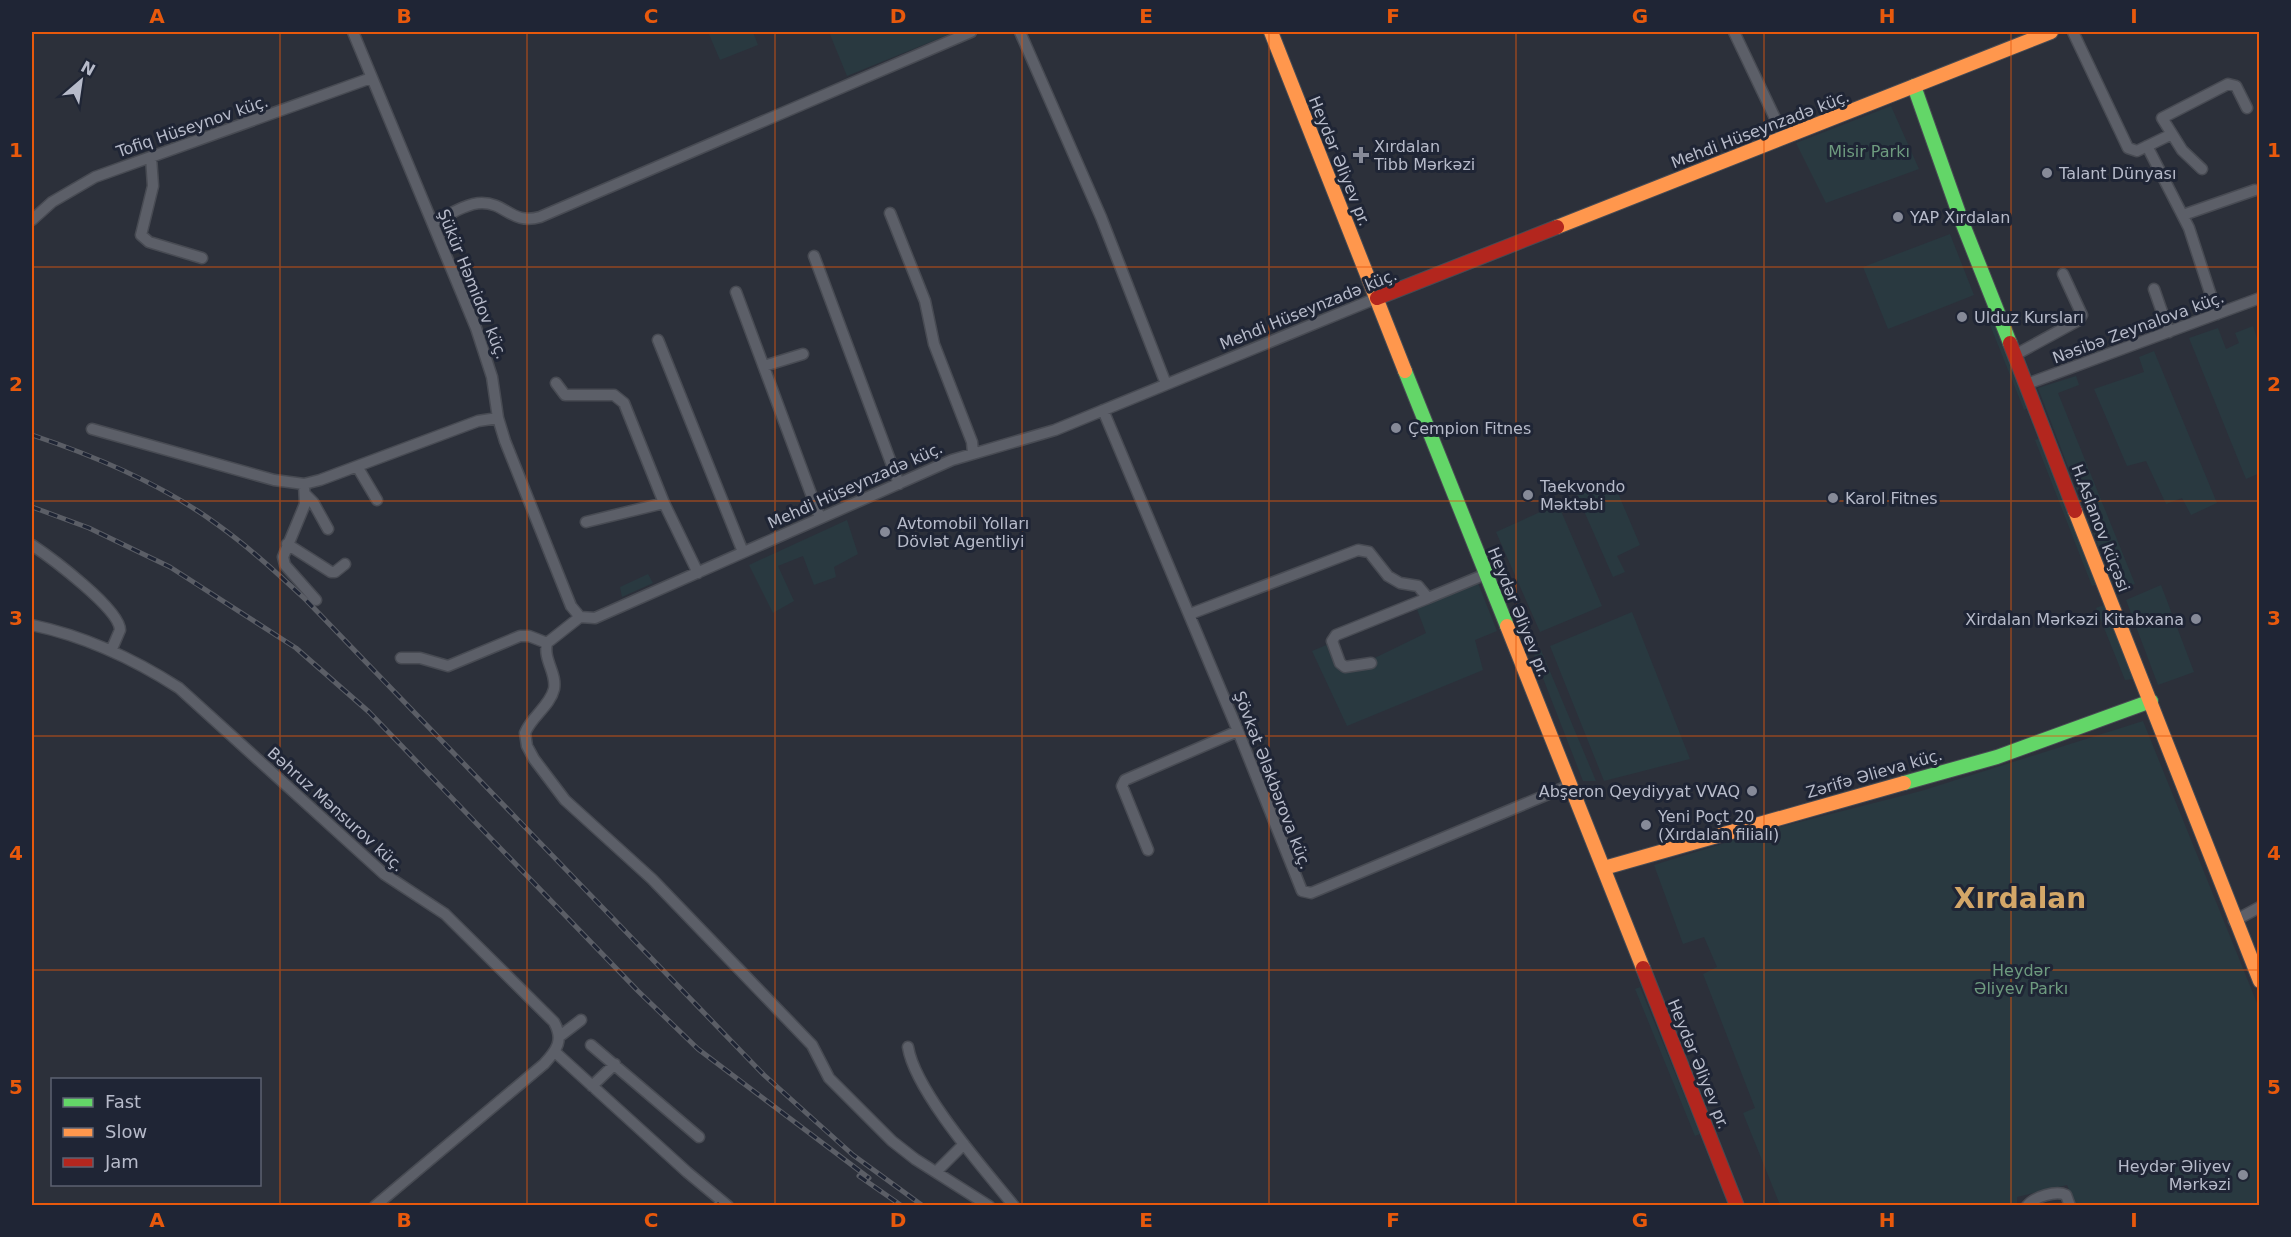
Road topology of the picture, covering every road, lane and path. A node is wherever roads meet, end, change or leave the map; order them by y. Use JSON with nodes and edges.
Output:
{"nodes":[{"id":1,"x":353,"y":32,"type":"edge"},
{"id":2,"x":971,"y":32,"type":"edge"},
{"id":3,"x":1020,"y":32,"type":"edge"},
{"id":4,"x":1271,"y":32,"type":"edge"},
{"id":5,"x":1734,"y":32,"type":"edge"},
{"id":6,"x":2049,"y":32,"type":"edge"},
{"id":7,"x":2073,"y":32,"type":"edge"},
{"id":8,"x":370,"y":78,"type":"junction"},
{"id":9,"x":1914,"y":86,"type":"junction"},
{"id":10,"x":2247,"y":108,"type":"dead end"},
{"id":11,"x":2170,"y":135,"type":"junction"},
{"id":12,"x":1784,"y":137,"type":"junction"},
{"id":13,"x":2147,"y":146,"type":"junction"},
{"id":14,"x":151,"y":157,"type":"junction"},
{"id":15,"x":2202,"y":169,"type":"dead end"},
{"id":16,"x":2255,"y":190,"type":"dead end"},
{"id":17,"x":890,"y":213,"type":"dead end"},
{"id":18,"x":2183,"y":215,"type":"junction"},
{"id":19,"x":32,"y":220,"type":"edge"},
{"id":20,"x":433,"y":223,"type":"junction"},
{"id":21,"x":814,"y":256,"type":"dead end"},
{"id":22,"x":202,"y":258,"type":"dead end"},
{"id":23,"x":2063,"y":274,"type":"dead end"},
{"id":24,"x":2154,"y":289,"type":"dead end"},
{"id":25,"x":736,"y":292,"type":"dead end"},
{"id":26,"x":1377,"y":298,"type":"junction"},
{"id":27,"x":2259,"y":298,"type":"edge"},
{"id":28,"x":2217,"y":314,"type":"junction"},
{"id":29,"x":2169,"y":332,"type":"junction"},
{"id":30,"x":658,"y":340,"type":"dead end"},
{"id":31,"x":803,"y":354,"type":"dead end"},
{"id":32,"x":2015,"y":355,"type":"junction"},
{"id":33,"x":764,"y":366,"type":"junction"},
{"id":34,"x":556,"y":384,"type":"dead end"},
{"id":35,"x":1166,"y":384,"type":"junction"},
{"id":36,"x":2027,"y":384,"type":"junction"},
{"id":37,"x":1103,"y":410,"type":"junction"},
{"id":38,"x":498,"y":418,"type":"junction"},
{"id":39,"x":92,"y":429,"type":"dead end"},
{"id":40,"x":973,"y":453,"type":"junction"},
{"id":41,"x":358,"y":468,"type":"junction"},
{"id":42,"x":304,"y":484,"type":"junction"},
{"id":43,"x":899,"y":484,"type":"junction"},
{"id":44,"x":306,"y":495,"type":"junction"},
{"id":45,"x":377,"y":500,"type":"dead end"},
{"id":46,"x":664,"y":503,"type":"junction"},
{"id":47,"x":819,"y":518,"type":"junction"},
{"id":48,"x":586,"y":522,"type":"dead end"},
{"id":49,"x":328,"y":529,"type":"dead end"},
{"id":50,"x":287,"y":544,"type":"junction"},
{"id":51,"x":32,"y":545,"type":"edge"},
{"id":52,"x":743,"y":552,"type":"junction"},
{"id":53,"x":345,"y":564,"type":"dead end"},
{"id":54,"x":698,"y":573,"type":"junction"},
{"id":55,"x":1486,"y":574,"type":"junction"},
{"id":56,"x":1428,"y":598,"type":"junction"},
{"id":57,"x":316,"y":600,"type":"dead end"},
{"id":58,"x":1190,"y":614,"type":"junction"},
{"id":59,"x":580,"y":617,"type":"junction"},
{"id":60,"x":32,"y":625,"type":"edge"},
{"id":61,"x":547,"y":643,"type":"junction"},
{"id":62,"x":111,"y":651,"type":"junction"},
{"id":63,"x":400,"y":658,"type":"dead end"},
{"id":64,"x":1371,"y":663,"type":"dead end"},
{"id":65,"x":2151,"y":701,"type":"junction"},
{"id":66,"x":1238,"y":731,"type":"junction"},
{"id":67,"x":1570,"y":785,"type":"junction"},
{"id":68,"x":1148,"y":850,"type":"dead end"},
{"id":69,"x":1604,"y":868,"type":"junction"},
{"id":70,"x":2259,"y":907,"type":"edge"},
{"id":71,"x":2234,"y":921,"type":"junction"},
{"id":72,"x":2259,"y":981,"type":"edge"},
{"id":73,"x":581,"y":1020,"type":"dead end"},
{"id":74,"x":560,"y":1036,"type":"junction"},
{"id":75,"x":591,"y":1045,"type":"dead end"},
{"id":76,"x":908,"y":1047,"type":"dead end"},
{"id":77,"x":555,"y":1052,"type":"junction"},
{"id":78,"x":615,"y":1064,"type":"junction"},
{"id":79,"x":592,"y":1086,"type":"junction"},
{"id":80,"x":699,"y":1137,"type":"dead end"},
{"id":81,"x":964,"y":1144,"type":"junction"},
{"id":82,"x":936,"y":1172,"type":"junction"},
{"id":83,"x":375,"y":1206,"type":"edge"},
{"id":84,"x":728,"y":1206,"type":"edge"},
{"id":85,"x":989,"y":1206,"type":"edge"},
{"id":86,"x":1014,"y":1206,"type":"edge"},
{"id":87,"x":1737,"y":1206,"type":"edge"},
{"id":88,"x":2027,"y":1206,"type":"edge"},
{"id":89,"x":2070,"y":1206,"type":"edge"}],
"edges":[{"from":1,"to":8,"type":"street","name":"Şükür Həmidov küç."},
{"from":2,"to":20,"type":"street"},
{"from":3,"to":35,"type":"street"},
{"from":4,"to":26,"type":"street","name":"Heydər Əliyev pr."},
{"from":5,"to":12,"type":"street"},
{"from":6,"to":9,"type":"street","name":"Mehdi Hüseynzadə küç."},
{"from":7,"to":13,"type":"street"},
{"from":8,"to":14,"type":"street","name":"Tofiq Hüseynov küç."},
{"from":8,"to":20,"type":"street","name":"Şükür Həmidov küç."},
{"from":9,"to":12,"type":"street","name":"Mehdi Hüseynzadə küç."},
{"from":9,"to":32,"type":"street","name":"H.Aslanov küçəsi"},
{"from":10,"to":11,"type":"street"},
{"from":11,"to":13,"type":"street"},
{"from":11,"to":15,"type":"street"},
{"from":12,"to":26,"type":"street","name":"Mehdi Hüseynzadə küç."},
{"from":13,"to":18,"type":"street"},
{"from":14,"to":19,"type":"street","name":"Tofiq Hüseynov küç."},
{"from":14,"to":22,"type":"street"},
{"from":16,"to":18,"type":"street"},
{"from":17,"to":40,"type":"street"},
{"from":18,"to":28,"type":"street"},
{"from":20,"to":38,"type":"street","name":"Şükür Həmidov küç."},
{"from":21,"to":43,"type":"street"},
{"from":23,"to":32,"type":"street"},
{"from":24,"to":29,"type":"street"},
{"from":25,"to":33,"type":"street"},
{"from":26,"to":35,"type":"street","name":"Mehdi Hüseynzadə küç."},
{"from":26,"to":55,"type":"street","name":"Heydər Əliyev pr."},
{"from":27,"to":28,"type":"street","name":"Nəsibə Zeynalova küç."},
{"from":28,"to":29,"type":"street","name":"Nəsibə Zeynalova küç."},
{"from":29,"to":36,"type":"street","name":"Nəsibə Zeynalova küç."},
{"from":30,"to":52,"type":"street"},
{"from":31,"to":33,"type":"street"},
{"from":32,"to":36,"type":"street","name":"H.Aslanov küçəsi"},
{"from":33,"to":47,"type":"street"},
{"from":34,"to":46,"type":"street"},
{"from":35,"to":37,"type":"street","name":"Mehdi Hüseynzadə küç."},
{"from":36,"to":65,"type":"street","name":"H.Aslanov küçəsi"},
{"from":37,"to":40,"type":"street","name":"Mehdi Hüseynzadə küç."},
{"from":37,"to":58,"type":"street","name":"Şövkət Ələkbərova küç."},
{"from":38,"to":41,"type":"street"},
{"from":38,"to":59,"type":"street","name":"Şükür Həmidov küç."},
{"from":39,"to":42,"type":"street"},
{"from":40,"to":43,"type":"street","name":"Mehdi Hüseynzadə küç."},
{"from":41,"to":42,"type":"street"},
{"from":41,"to":45,"type":"street"},
{"from":42,"to":44,"type":"street"},
{"from":43,"to":47,"type":"street","name":"Mehdi Hüseynzadə küç."},
{"from":44,"to":49,"type":"street"},
{"from":44,"to":50,"type":"street"},
{"from":46,"to":48,"type":"street"},
{"from":46,"to":54,"type":"street"},
{"from":47,"to":52,"type":"street","name":"Mehdi Hüseynzadə küç."},
{"from":50,"to":53,"type":"street"},
{"from":50,"to":57,"type":"street"},
{"from":51,"to":62,"type":"street"},
{"from":52,"to":54,"type":"street","name":"Mehdi Hüseynzadə küç."},
{"from":54,"to":59,"type":"street","name":"Mehdi Hüseynzadə küç."},
{"from":55,"to":56,"type":"street"},
{"from":55,"to":67,"type":"street","name":"Heydər Əliyev pr."},
{"from":56,"to":58,"type":"street"},
{"from":56,"to":64,"type":"street"},
{"from":58,"to":66,"type":"street","name":"Şövkət Ələkbərova küç."},
{"from":59,"to":61,"type":"street"},
{"from":60,"to":62,"type":"street","name":"Bəhruz Mənsurov küç."},
{"from":61,"to":63,"type":"street"},
{"from":61,"to":82,"type":"street"},
{"from":62,"to":74,"type":"street","name":"Bəhruz Mənsurov küç."},
{"from":65,"to":69,"type":"street","name":"Zərifə Əlieva küç."},
{"from":65,"to":71,"type":"street","name":"H.Aslanov küçəsi"},
{"from":66,"to":67,"type":"street","name":"Şövkət Ələkbərova küç."},
{"from":66,"to":68,"type":"street"},
{"from":67,"to":69,"type":"street","name":"Heydər Əliyev pr."},
{"from":69,"to":87,"type":"street","name":"Heydər Əliyev pr."},
{"from":70,"to":71,"type":"street"},
{"from":71,"to":72,"type":"street","name":"H.Aslanov küçəsi"},
{"from":73,"to":74,"type":"street"},
{"from":74,"to":77,"type":"street"},
{"from":75,"to":78,"type":"street"},
{"from":76,"to":81,"type":"street"},
{"from":77,"to":79,"type":"street"},
{"from":77,"to":83,"type":"street"},
{"from":78,"to":79,"type":"street"},
{"from":78,"to":80,"type":"street"},
{"from":79,"to":84,"type":"street"},
{"from":81,"to":82,"type":"street"},
{"from":81,"to":86,"type":"street"},
{"from":82,"to":85,"type":"street"},
{"from":88,"to":89,"type":"street"}]}
